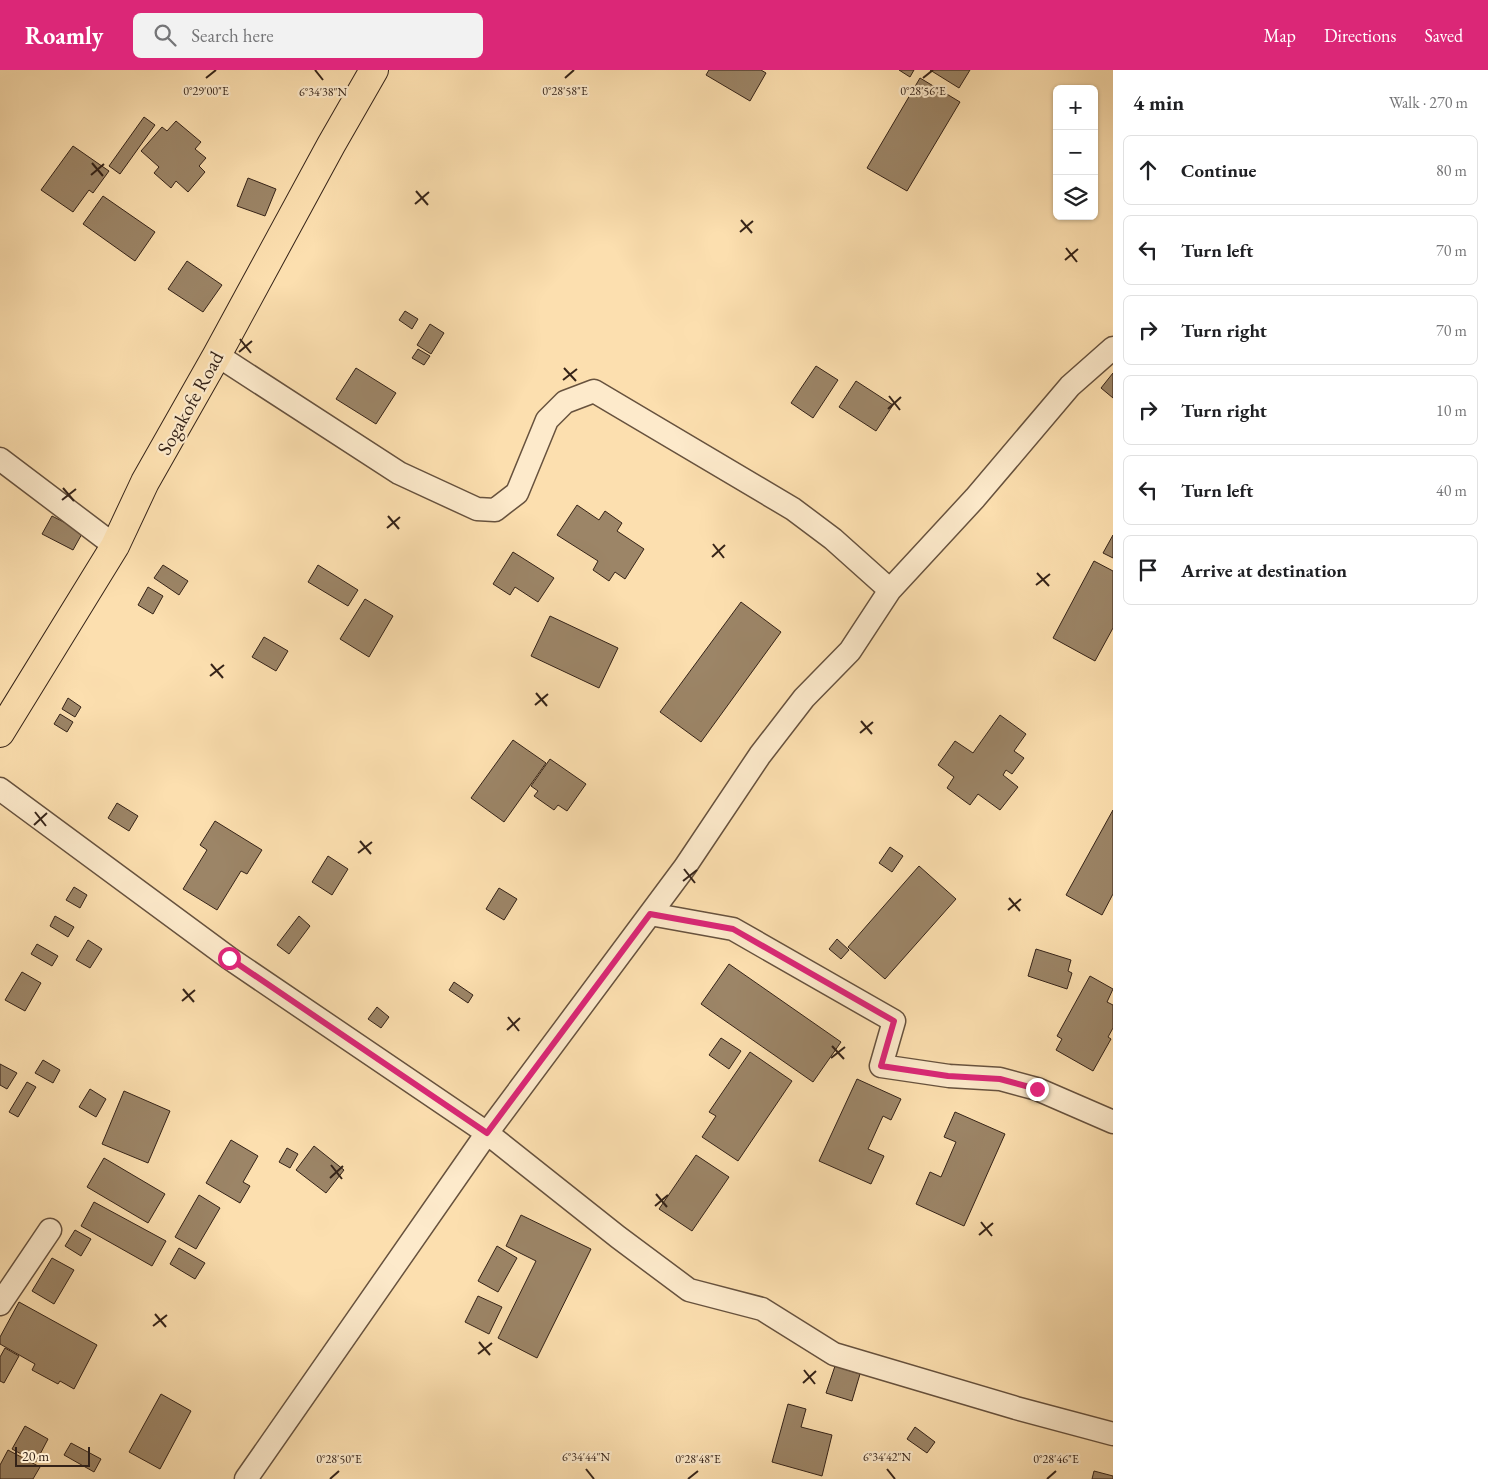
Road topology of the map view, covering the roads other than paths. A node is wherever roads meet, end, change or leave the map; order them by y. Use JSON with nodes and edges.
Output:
{"nodes":[{"id":1,"x":374,"y":70,"type":"edge"},
{"id":2,"x":1113,"y":348,"type":"edge"},
{"id":3,"x":217,"y":355,"type":"junction"},
{"id":4,"x":0,"y":459,"type":"edge"},
{"id":5,"x":115,"y":546,"type":"junction"},
{"id":6,"x":890,"y":590,"type":"junction"},
{"id":7,"x":0,"y":733,"type":"edge"},
{"id":8,"x":0,"y":789,"type":"edge"},
{"id":9,"x":650,"y":914,"type":"junction"},
{"id":10,"x":1113,"y":1122,"type":"edge"},
{"id":11,"x":487,"y":1133,"type":"junction"},
{"id":12,"x":50,"y":1230,"type":"dead end"},
{"id":13,"x":0,"y":1304,"type":"edge"},
{"id":14,"x":1113,"y":1434,"type":"edge"},
{"id":15,"x":246,"y":1479,"type":"edge"}],
"edges":[{"from":1,"to":3,"type":"main road","name":"Sogakofe Road"},
{"from":2,"to":6,"type":"street"},
{"from":3,"to":5,"type":"main road","name":"Sogakofe Road"},
{"from":3,"to":6,"type":"street"},
{"from":4,"to":5,"type":"street"},
{"from":5,"to":7,"type":"main road","name":"Sogakofe Road"},
{"from":6,"to":9,"type":"street"},
{"from":8,"to":11,"type":"street"},
{"from":9,"to":10,"type":"street"},
{"from":9,"to":11,"type":"street"},
{"from":11,"to":14,"type":"street"},
{"from":11,"to":15,"type":"street"},
{"from":12,"to":13,"type":"street"}]}
